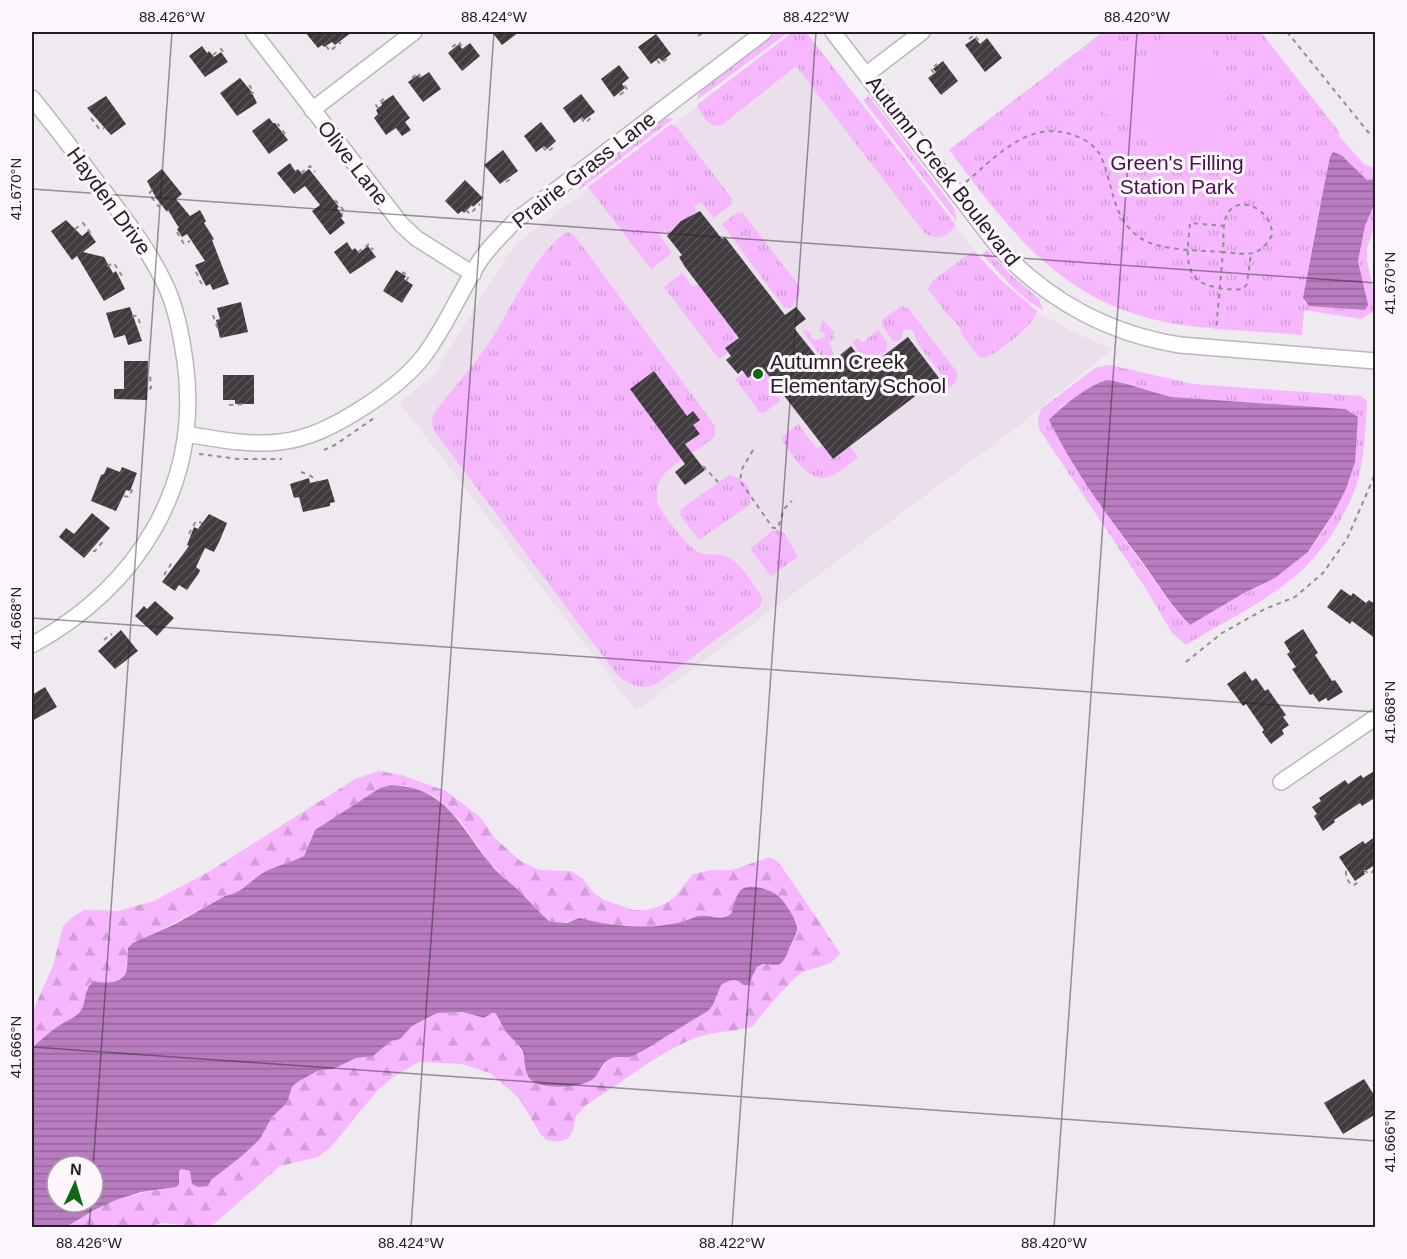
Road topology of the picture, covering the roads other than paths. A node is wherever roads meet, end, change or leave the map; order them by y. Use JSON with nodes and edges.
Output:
{"nodes":[{"id":1,"x":253,"y":32,"type":"edge"},
{"id":2,"x":414,"y":32,"type":"edge"},
{"id":3,"x":764,"y":32,"type":"edge"},
{"id":4,"x":833,"y":32,"type":"edge"},
{"id":5,"x":922,"y":32,"type":"edge"},
{"id":6,"x":867,"y":74,"type":"junction"},
{"id":7,"x":32,"y":98,"type":"edge"},
{"id":8,"x":312,"y":110,"type":"junction"},
{"id":9,"x":473,"y":274,"type":"junction"},
{"id":10,"x":1376,"y":361,"type":"edge"},
{"id":11,"x":186,"y":434,"type":"junction"},
{"id":12,"x":32,"y":645,"type":"edge"},
{"id":13,"x":1376,"y":717,"type":"edge"},
{"id":14,"x":1281,"y":782,"type":"dead end"}],
"edges":[{"from":1,"to":8,"type":"street","name":"Olive Lane"},
{"from":2,"to":8,"type":"street"},
{"from":3,"to":9,"type":"street","name":"Prairie Grass Lane"},
{"from":4,"to":6,"type":"street","name":"Autumn Creek Boulevard"},
{"from":5,"to":6,"type":"street"},
{"from":6,"to":10,"type":"street","name":"Autumn Creek Boulevard"},
{"from":7,"to":11,"type":"street","name":"Hayden Drive"},
{"from":8,"to":9,"type":"street","name":"Olive Lane"},
{"from":9,"to":11,"type":"street","name":"Prairie Grass Lane"},
{"from":11,"to":12,"type":"street","name":"Hayden Drive"},
{"from":13,"to":14,"type":"street"}]}
